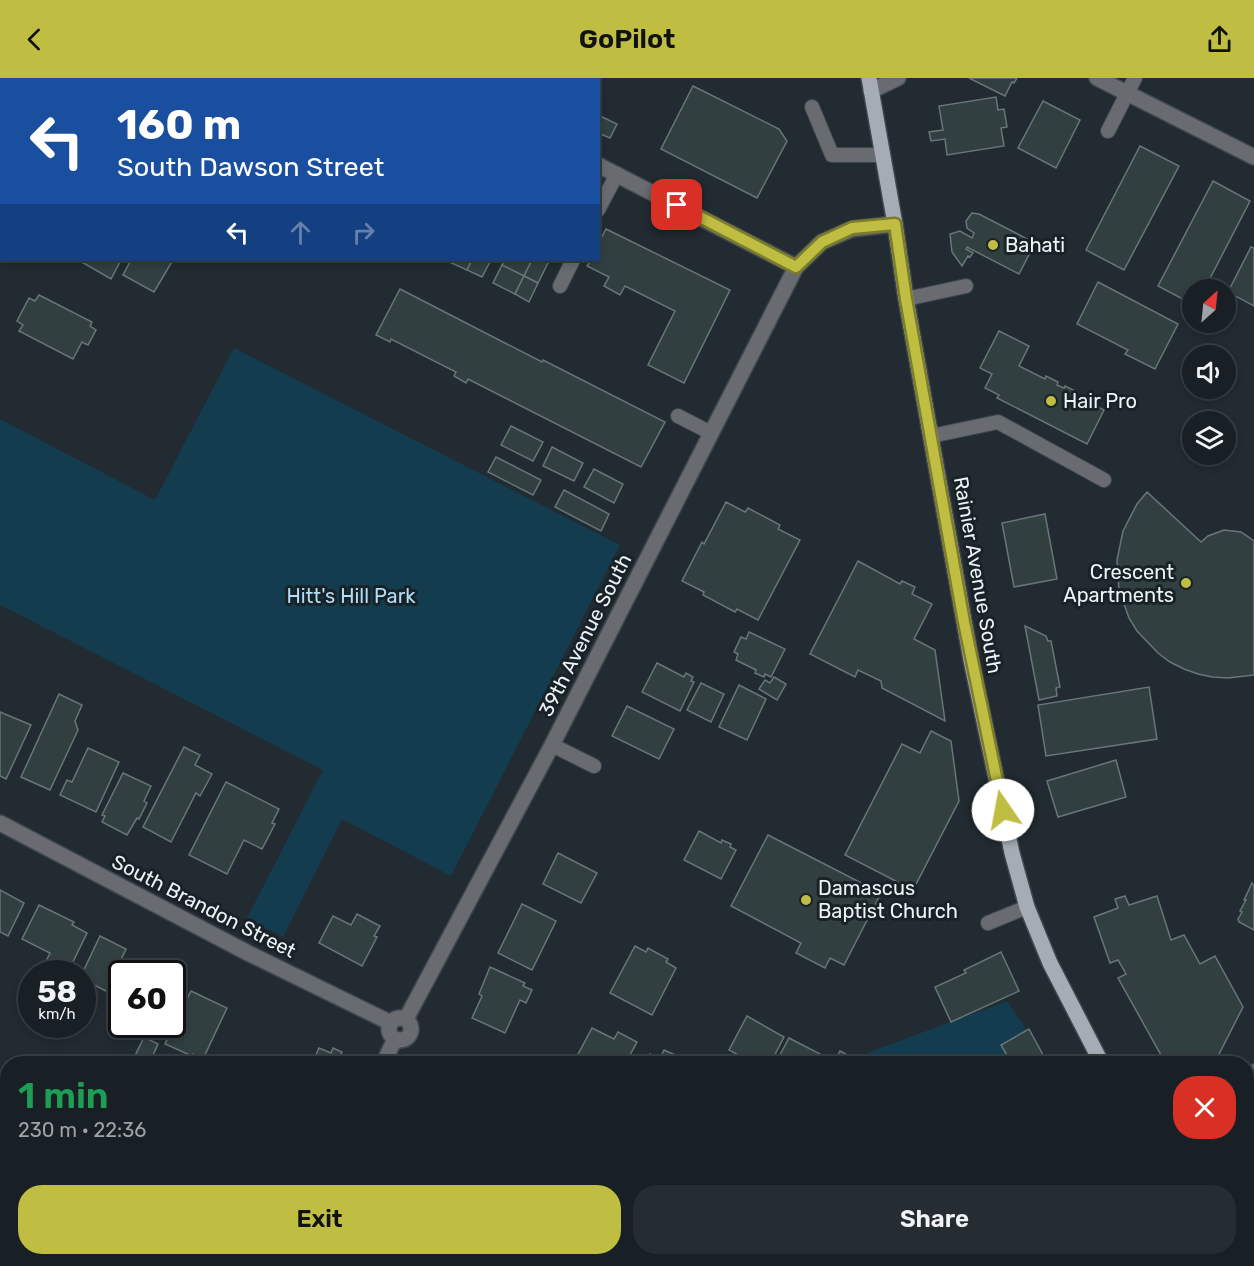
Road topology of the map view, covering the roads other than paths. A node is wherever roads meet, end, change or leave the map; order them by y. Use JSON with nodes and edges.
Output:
{"nodes":[{"id":1,"x":898,"y":78,"type":"edge"},
{"id":2,"x":1097,"y":78,"type":"edge"},
{"id":3,"x":1135,"y":78,"type":"edge"},
{"id":4,"x":870,"y":85,"type":"edge"},
{"id":5,"x":1127,"y":93,"type":"junction"},
{"id":6,"x":812,"y":108,"type":"dead end"},
{"id":7,"x":1108,"y":131,"type":"dead end"},
{"id":8,"x":883,"y":155,"type":"junction"},
{"id":9,"x":1254,"y":157,"type":"edge"},
{"id":10,"x":600,"y":166,"type":"edge"},
{"id":11,"x":617,"y":174,"type":"junction"},
{"id":12,"x":600,"y":206,"type":"edge"},
{"id":13,"x":895,"y":224,"type":"junction"},
{"id":14,"x":572,"y":261,"type":"edge"},
{"id":15,"x":796,"y":267,"type":"junction"},
{"id":16,"x":560,"y":286,"type":"dead end"},
{"id":17,"x":966,"y":286,"type":"dead end"},
{"id":18,"x":906,"y":299,"type":"junction"},
{"id":19,"x":678,"y":416,"type":"dead end"},
{"id":20,"x":711,"y":433,"type":"junction"},
{"id":21,"x":931,"y":436,"type":"junction"},
{"id":22,"x":1104,"y":480,"type":"dead end"},
{"id":23,"x":552,"y":745,"type":"junction"},
{"id":24,"x":594,"y":766,"type":"dead end"},
{"id":25,"x":0,"y":823,"type":"edge"},
{"id":26,"x":1027,"y":907,"type":"junction"},
{"id":27,"x":988,"y":923,"type":"dead end"},
{"id":28,"x":398,"y":1021,"type":"junction"},
{"id":29,"x":387,"y":1056,"type":"edge"},
{"id":30,"x":1098,"y":1056,"type":"edge"}],
"edges":[{"from":1,"to":4,"type":"street"},
{"from":2,"to":5,"type":"street"},
{"from":3,"to":5,"type":"lane"},
{"from":4,"to":8,"type":"main road","name":"Rainier Avenue South"},
{"from":5,"to":7,"type":"lane"},
{"from":5,"to":9,"type":"street"},
{"from":6,"to":8,"type":"lane"},
{"from":8,"to":13,"type":"main road","name":"Rainier Avenue South"},
{"from":10,"to":11,"type":"street"},
{"from":11,"to":12,"type":"lane"},
{"from":11,"to":15,"type":"street"},
{"from":13,"to":15,"type":"street","name":"39th Avenue South"},
{"from":13,"to":18,"type":"main road","name":"Rainier Avenue South"},
{"from":14,"to":16,"type":"lane"},
{"from":15,"to":20,"type":"street","name":"39th Avenue South"},
{"from":17,"to":18,"type":"lane"},
{"from":18,"to":21,"type":"main road","name":"Rainier Avenue South"},
{"from":19,"to":20,"type":"lane"},
{"from":20,"to":23,"type":"street","name":"39th Avenue South"},
{"from":21,"to":22,"type":"lane"},
{"from":21,"to":26,"type":"main road","name":"Rainier Avenue South"},
{"from":23,"to":24,"type":"lane"},
{"from":23,"to":28,"type":"street","name":"39th Avenue South"},
{"from":25,"to":28,"type":"street","name":"South Brandon Street"},
{"from":26,"to":27,"type":"lane"},
{"from":26,"to":30,"type":"main road","name":"Rainier Avenue South"},
{"from":28,"to":29,"type":"street"}]}
